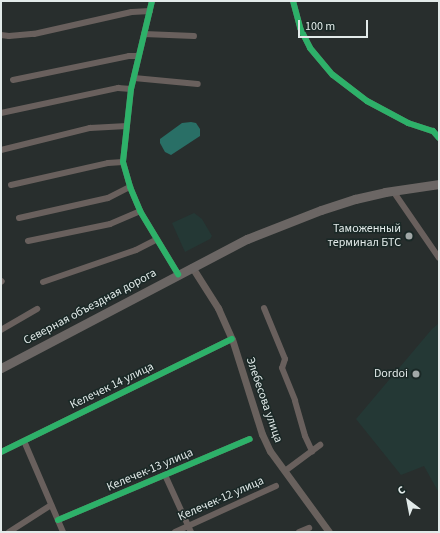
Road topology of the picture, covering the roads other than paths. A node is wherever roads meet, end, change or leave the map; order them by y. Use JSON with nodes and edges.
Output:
{"nodes":[{"id":1,"x":152,"y":1,"type":"edge"},
{"id":2,"x":293,"y":1,"type":"edge"},
{"id":3,"x":150,"y":11,"type":"junction"},
{"id":4,"x":144,"y":34,"type":"junction"},
{"id":5,"x":1,"y":35,"type":"edge"},
{"id":6,"x":194,"y":36,"type":"dead end"},
{"id":7,"x":138,"y":56,"type":"junction"},
{"id":8,"x":134,"y":78,"type":"junction"},
{"id":9,"x":13,"y":80,"type":"dead end"},
{"id":10,"x":198,"y":84,"type":"dead end"},
{"id":11,"x":131,"y":89,"type":"junction"},
{"id":12,"x":1,"y":113,"type":"edge"},
{"id":13,"x":126,"y":126,"type":"junction"},
{"id":14,"x":439,"y":138,"type":"edge"},
{"id":15,"x":1,"y":150,"type":"edge"},
{"id":16,"x":123,"y":162,"type":"junction"},
{"id":17,"x":439,"y":184,"type":"edge"},
{"id":18,"x":11,"y":185,"type":"dead end"},
{"id":19,"x":130,"y":187,"type":"junction"},
{"id":20,"x":393,"y":191,"type":"junction"},
{"id":21,"x":140,"y":211,"type":"junction"},
{"id":22,"x":19,"y":218,"type":"dead end"},
{"id":23,"x":156,"y":240,"type":"junction"},
{"id":24,"x":28,"y":241,"type":"dead end"},
{"id":25,"x":439,"y":258,"type":"edge"},
{"id":26,"x":192,"y":267,"type":"junction"},
{"id":27,"x":178,"y":274,"type":"junction"},
{"id":28,"x":43,"y":282,"type":"dead end"},
{"id":29,"x":264,"y":308,"type":"dead end"},
{"id":30,"x":37,"y":309,"type":"dead end"},
{"id":31,"x":1,"y":330,"type":"edge"},
{"id":32,"x":232,"y":339,"type":"junction"},
{"id":33,"x":1,"y":368,"type":"edge"},
{"id":34,"x":250,"y":439,"type":"dead end"},
{"id":35,"x":24,"y":441,"type":"junction"},
{"id":36,"x":320,"y":445,"type":"dead end"},
{"id":37,"x":312,"y":451,"type":"junction"},
{"id":38,"x":1,"y":452,"type":"edge"},
{"id":39,"x":284,"y":471,"type":"junction"},
{"id":40,"x":165,"y":475,"type":"junction"},
{"id":41,"x":276,"y":486,"type":"dead end"},
{"id":42,"x":51,"y":505,"type":"junction"},
{"id":43,"x":58,"y":520,"type":"junction"},
{"id":44,"x":309,"y":528,"type":"dead end"},
{"id":45,"x":189,"y":529,"type":"edge"},
{"id":46,"x":9,"y":532,"type":"edge"},
{"id":47,"x":63,"y":532,"type":"edge"},
{"id":48,"x":174,"y":532,"type":"edge"},
{"id":49,"x":299,"y":532,"type":"edge"},
{"id":50,"x":329,"y":532,"type":"edge"}],
"edges":[{"from":1,"to":3,"type":"street"},
{"from":2,"to":14,"type":"street"},
{"from":3,"to":4,"type":"street"},
{"from":3,"to":5,"type":"street"},
{"from":4,"to":6,"type":"street"},
{"from":4,"to":7,"type":"street"},
{"from":7,"to":8,"type":"street"},
{"from":7,"to":9,"type":"street"},
{"from":8,"to":10,"type":"street"},
{"from":8,"to":11,"type":"street"},
{"from":11,"to":12,"type":"street"},
{"from":11,"to":13,"type":"street"},
{"from":13,"to":15,"type":"street"},
{"from":13,"to":16,"type":"street"},
{"from":16,"to":18,"type":"street"},
{"from":16,"to":19,"type":"street"},
{"from":17,"to":20,"type":"highway","name":"Северная объездная дорога"},
{"from":19,"to":21,"type":"street"},
{"from":19,"to":22,"type":"street"},
{"from":20,"to":25,"type":"street"},
{"from":20,"to":26,"type":"highway","name":"Северная объездная дорога"},
{"from":21,"to":23,"type":"street"},
{"from":21,"to":24,"type":"street"},
{"from":23,"to":27,"type":"street"},
{"from":23,"to":28,"type":"street"},
{"from":26,"to":27,"type":"highway","name":"Северная объездная дорога"},
{"from":26,"to":32,"type":"main road","name":"Элебесова улица"},
{"from":27,"to":33,"type":"highway","name":"Северная объездная дорога"},
{"from":29,"to":37,"type":"street"},
{"from":30,"to":31,"type":"street"},
{"from":32,"to":35,"type":"street","name":"Келечек 14 улица"},
{"from":32,"to":39,"type":"main road","name":"Элебесова улица"},
{"from":34,"to":40,"type":"street","name":"Келечек-13 улица"},
{"from":35,"to":38,"type":"street","name":"Келечек 14 улица"},
{"from":35,"to":42,"type":"street"},
{"from":36,"to":37,"type":"street"},
{"from":37,"to":39,"type":"street"},
{"from":39,"to":50,"type":"main road","name":"Элебесова улица"},
{"from":40,"to":43,"type":"street","name":"Келечек-13 улица"},
{"from":40,"to":45,"type":"street"},
{"from":41,"to":45,"type":"street","name":"Келечек-12 улица"},
{"from":42,"to":43,"type":"street"},
{"from":42,"to":46,"type":"street"},
{"from":43,"to":47,"type":"street"},
{"from":44,"to":49,"type":"street"},
{"from":45,"to":48,"type":"street","name":"Келечек-12 улица"}]}
